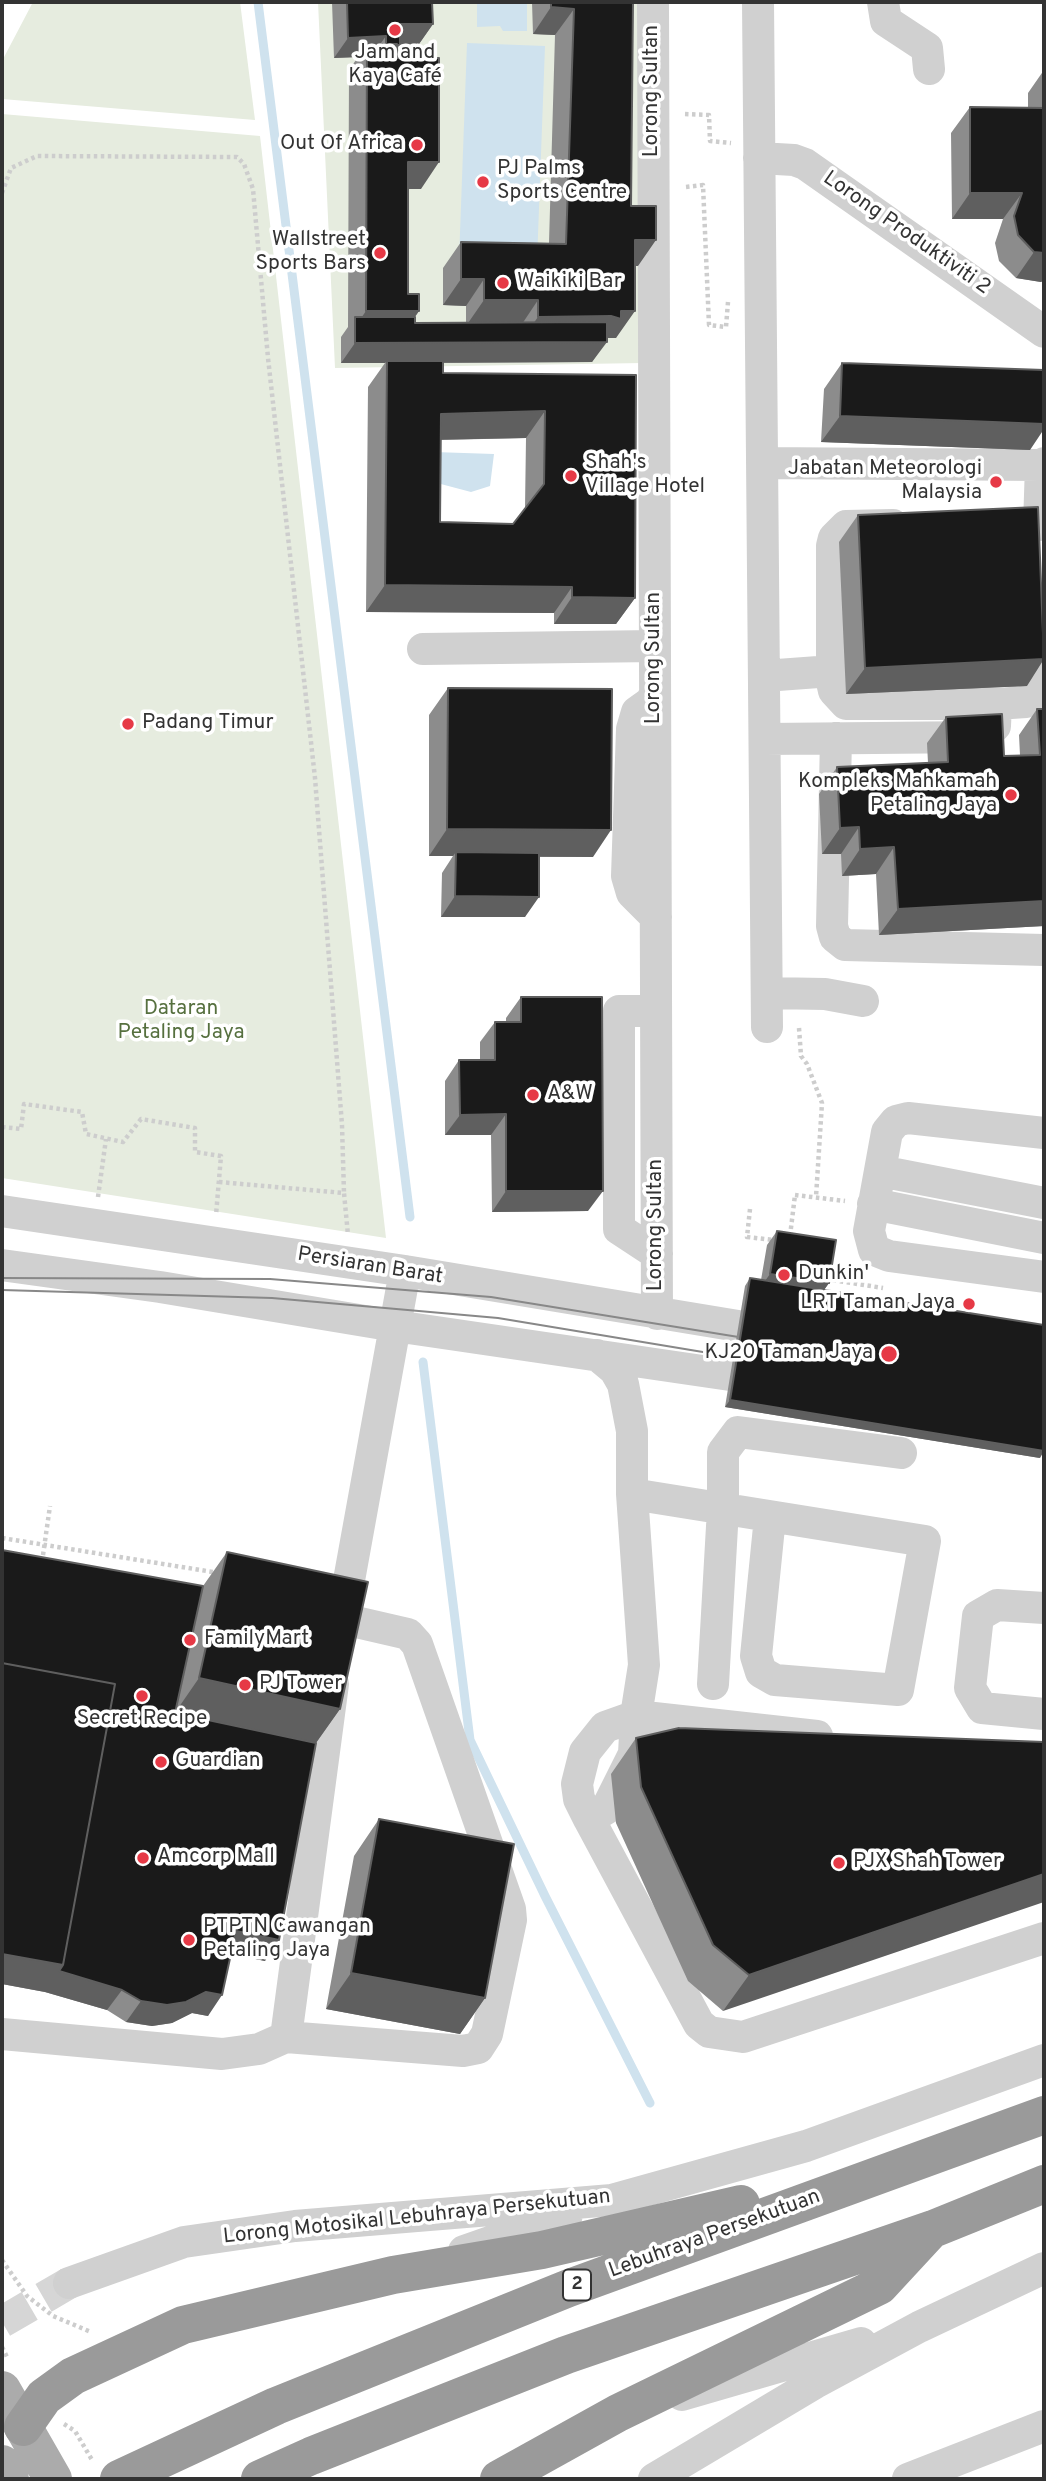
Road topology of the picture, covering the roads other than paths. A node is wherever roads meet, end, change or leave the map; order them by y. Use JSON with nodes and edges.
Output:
{"nodes":[{"id":1,"x":653,"y":2,"type":"edge"},
{"id":2,"x":758,"y":2,"type":"edge"},
{"id":3,"x":883,"y":2,"type":"edge"},
{"id":4,"x":929,"y":69,"type":"dead end"},
{"id":5,"x":760,"y":158,"type":"junction"},
{"id":6,"x":1044,"y":331,"type":"edge"},
{"id":7,"x":625,"y":396,"type":"edge"},
{"id":8,"x":762,"y":463,"type":"junction"},
{"id":9,"x":1043,"y":464,"type":"edge"},
{"id":10,"x":920,"y":525,"type":"edge"},
{"id":11,"x":1030,"y":534,"type":"edge"},
{"id":12,"x":645,"y":556,"type":"junction"},
{"id":13,"x":1039,"y":593,"type":"edge"},
{"id":14,"x":646,"y":646,"type":"junction"},
{"id":15,"x":1042,"y":647,"type":"edge"},
{"id":16,"x":423,"y":649,"type":"dead end"},
{"id":17,"x":832,"y":671,"type":"junction"},
{"id":18,"x":764,"y":676,"type":"junction"},
{"id":19,"x":996,"y":704,"type":"junction"},
{"id":20,"x":836,"y":738,"type":"junction"},
{"id":21,"x":765,"y":739,"type":"junction"},
{"id":22,"x":1044,"y":950,"type":"edge"},
{"id":23,"x":767,"y":993,"type":"junction"},
{"id":24,"x":863,"y":1001,"type":"dead end"},
{"id":25,"x":767,"y":1027,"type":"dead end"},
{"id":26,"x":1044,"y":1133,"type":"edge"},
{"id":27,"x":880,"y":1171,"type":"junction"},
{"id":28,"x":1044,"y":1203,"type":"edge"},
{"id":29,"x":873,"y":1204,"type":"junction"},
{"id":30,"x":2,"y":1210,"type":"edge"},
{"id":31,"x":1044,"y":1238,"type":"edge"},
{"id":32,"x":2,"y":1265,"type":"edge"},
{"id":33,"x":405,"y":1271,"type":"junction"},
{"id":34,"x":1044,"y":1277,"type":"edge"},
{"id":35,"x":657,"y":1314,"type":"junction"},
{"id":36,"x":395,"y":1326,"type":"junction"},
{"id":37,"x":738,"y":1326,"type":"dead end"},
{"id":38,"x":597,"y":1355,"type":"junction"},
{"id":39,"x":661,"y":1367,"type":"junction"},
{"id":40,"x":730,"y":1376,"type":"dead end"},
{"id":41,"x":632,"y":1431,"type":"junction"},
{"id":42,"x":901,"y":1453,"type":"dead end"},
{"id":43,"x":632,"y":1494,"type":"junction"},
{"id":44,"x":723,"y":1509,"type":"junction"},
{"id":45,"x":770,"y":1517,"type":"junction"},
{"id":46,"x":288,"y":1608,"type":"edge"},
{"id":47,"x":1044,"y":1608,"type":"edge"},
{"id":48,"x":339,"y":1640,"type":"junction"},
{"id":49,"x":713,"y":1684,"type":"dead end"},
{"id":50,"x":1044,"y":1714,"type":"edge"},
{"id":51,"x":636,"y":1716,"type":"junction"},
{"id":52,"x":841,"y":1738,"type":"edge"},
{"id":53,"x":589,"y":1819,"type":"junction"},
{"id":54,"x":1044,"y":1938,"type":"edge"},
{"id":55,"x":2,"y":2034,"type":"edge"},
{"id":56,"x":286,"y":2037,"type":"junction"},
{"id":57,"x":1044,"y":2060,"type":"edge"},
{"id":58,"x":1044,"y":2115,"type":"edge"},
{"id":59,"x":900,"y":2169,"type":"junction"},
{"id":60,"x":1044,"y":2184,"type":"edge"},
{"id":61,"x":612,"y":2200,"type":"junction"},
{"id":62,"x":933,"y":2229,"type":"junction"},
{"id":63,"x":1044,"y":2268,"type":"edge"},
{"id":64,"x":393,"y":2275,"type":"junction"},
{"id":65,"x":69,"y":2283,"type":"tunnel mouth"},
{"id":66,"x":919,"y":2327,"type":"junction"},
{"id":67,"x":2,"y":2390,"type":"edge"},
{"id":68,"x":618,"y":2413,"type":"junction"},
{"id":69,"x":1044,"y":2426,"type":"edge"},
{"id":70,"x":45,"y":2445,"type":"edge"},
{"id":71,"x":2,"y":2465,"type":"edge"},
{"id":72,"x":107,"y":2473,"type":"edge"},
{"id":73,"x":10,"y":2479,"type":"edge"},
{"id":74,"x":260,"y":2479,"type":"edge"},
{"id":75,"x":499,"y":2479,"type":"edge"},
{"id":76,"x":654,"y":2479,"type":"edge"},
{"id":77,"x":908,"y":2479,"type":"edge"}],
"edges":[{"from":1,"to":12,"type":"street","name":"Lorong Sultan"},
{"from":2,"to":5,"type":"street"},
{"from":3,"to":4,"type":"street"},
{"from":5,"to":6,"type":"street","name":"Lorong Produktiviti 2"},
{"from":5,"to":8,"type":"street"},
{"from":7,"to":12,"type":"street"},
{"from":8,"to":9,"type":"street"},
{"from":8,"to":18,"type":"street"},
{"from":9,"to":11,"type":"street"},
{"from":10,"to":17,"type":"street"},
{"from":12,"to":14,"type":"street","name":"Lorong Sultan"},
{"from":13,"to":15,"type":"street"},
{"from":14,"to":16,"type":"street"},
{"from":14,"to":35,"type":"street","name":"Lorong Sultan"},
{"from":15,"to":19,"type":"street"},
{"from":17,"to":18,"type":"street"},
{"from":17,"to":19,"type":"street"},
{"from":18,"to":21,"type":"street"},
{"from":19,"to":20,"type":"street"},
{"from":20,"to":21,"type":"street"},
{"from":20,"to":22,"type":"street"},
{"from":21,"to":23,"type":"street"},
{"from":23,"to":24,"type":"street"},
{"from":23,"to":25,"type":"street"},
{"from":26,"to":27,"type":"street"},
{"from":27,"to":28,"type":"street"},
{"from":27,"to":29,"type":"street"},
{"from":29,"to":31,"type":"street"},
{"from":29,"to":34,"type":"street"},
{"from":30,"to":33,"type":"street","name":"Persiaran Barat"},
{"from":32,"to":36,"type":"street"},
{"from":33,"to":35,"type":"street","name":"Persiaran Barat"},
{"from":33,"to":36,"type":"street"},
{"from":35,"to":37,"type":"street","name":"Persiaran Barat"},
{"from":36,"to":38,"type":"street"},
{"from":36,"to":48,"type":"street"},
{"from":38,"to":39,"type":"street"},
{"from":38,"to":41,"type":"street"},
{"from":39,"to":40,"type":"street"},
{"from":39,"to":41,"type":"street"},
{"from":41,"to":43,"type":"street"},
{"from":42,"to":44,"type":"street"},
{"from":43,"to":44,"type":"street"},
{"from":43,"to":51,"type":"street"},
{"from":44,"to":45,"type":"street"},
{"from":44,"to":49,"type":"street"},
{"from":45,"to":45,"type":"street"},
{"from":46,"to":48,"type":"street"},
{"from":47,"to":50,"type":"street"},
{"from":48,"to":56,"type":"street"},
{"from":48,"to":56,"type":"street"},
{"from":51,"to":52,"type":"street"},
{"from":51,"to":53,"type":"street"},
{"from":51,"to":53,"type":"street"},
{"from":53,"to":54,"type":"street"},
{"from":55,"to":56,"type":"street"},
{"from":57,"to":61,"type":"street","name":"Lorong Motosikal Lebuhraya Persekutuan"},
{"from":58,"to":59,"type":"highway","name":"Lebuhraya Persekutuan","number":"2"},
{"from":59,"to":64,"type":"highway"},
{"from":59,"to":72,"type":"highway","name":"Lebuhraya Persekutuan","number":"2"},
{"from":60,"to":62,"type":"highway"},
{"from":61,"to":64,"type":"street"},
{"from":61,"to":65,"type":"street","name":"Lorong Motosikal Lebuhraya Persekutuan"},
{"from":62,"to":68,"type":"highway"},
{"from":62,"to":74,"type":"highway"},
{"from":63,"to":66,"type":"street"},
{"from":64,"to":70,"type":"highway"},
{"from":66,"to":68,"type":"street"},
{"from":66,"to":76,"type":"street"},
{"from":67,"to":70,"type":"main road"},
{"from":68,"to":75,"type":"highway"},
{"from":69,"to":77,"type":"street"},
{"from":71,"to":73,"type":"main road"}]}
